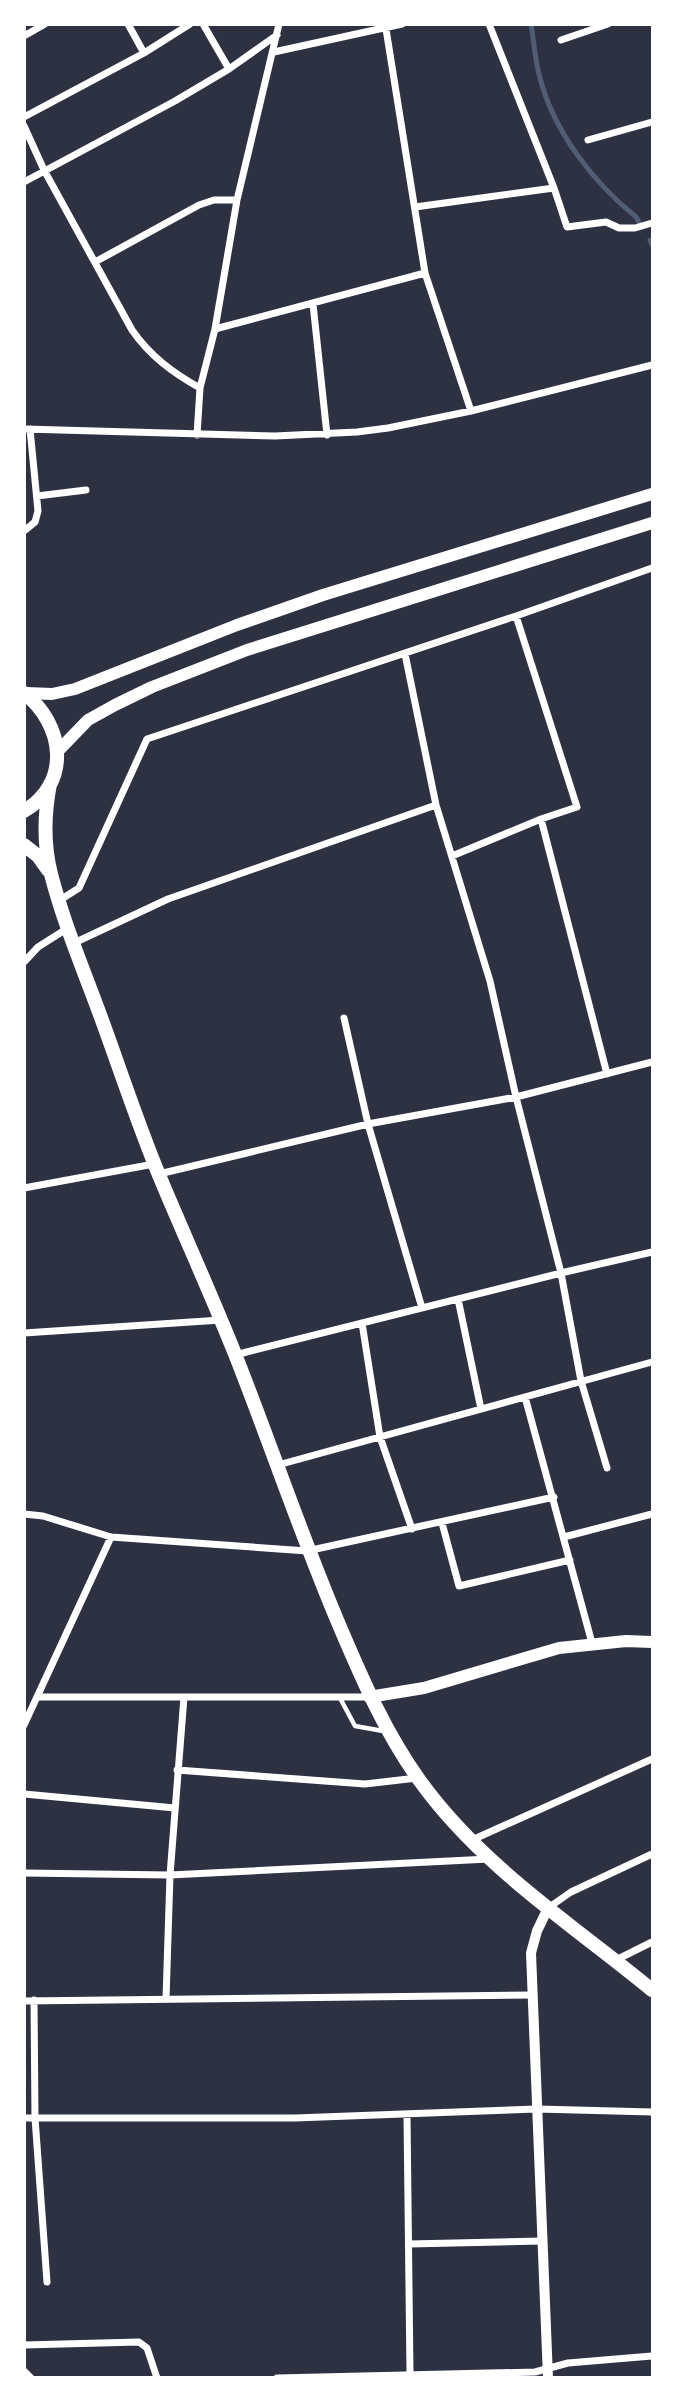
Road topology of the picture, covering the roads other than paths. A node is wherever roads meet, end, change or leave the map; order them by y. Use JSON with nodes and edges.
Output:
{"nodes":[{"id":1,"x":45,"y":24,"type":"edge"},
{"id":2,"x":128,"y":24,"type":"edge"},
{"id":3,"x":190,"y":24,"type":"edge"},
{"id":4,"x":203,"y":24,"type":"edge"},
{"id":5,"x":279,"y":24,"type":"edge"},
{"id":6,"x":402,"y":24,"type":"edge"},
{"id":7,"x":489,"y":24,"type":"edge"},
{"id":8,"x":608,"y":24,"type":"edge"},
{"id":9,"x":386,"y":29,"type":"junction"},
{"id":10,"x":277,"y":35,"type":"junction"},
{"id":11,"x":24,"y":36,"type":"edge"},
{"id":12,"x":561,"y":40,"type":"dead end"},
{"id":13,"x":274,"y":52,"type":"junction"},
{"id":14,"x":144,"y":53,"type":"junction"},
{"id":15,"x":229,"y":69,"type":"junction"},
{"id":16,"x":24,"y":117,"type":"edge"},
{"id":17,"x":653,"y":122,"type":"edge"},
{"id":18,"x":24,"y":126,"type":"edge"},
{"id":19,"x":588,"y":140,"type":"dead end"},
{"id":20,"x":44,"y":170,"type":"junction"},
{"id":21,"x":24,"y":182,"type":"edge"},
{"id":22,"x":554,"y":188,"type":"junction"},
{"id":23,"x":237,"y":200,"type":"junction"},
{"id":24,"x":415,"y":207,"type":"junction"},
{"id":25,"x":653,"y":223,"type":"edge"},
{"id":26,"x":95,"y":262,"type":"junction"},
{"id":27,"x":425,"y":273,"type":"junction"},
{"id":28,"x":313,"y":304,"type":"junction"},
{"id":29,"x":215,"y":329,"type":"junction"},
{"id":30,"x":653,"y":365,"type":"edge"},
{"id":31,"x":200,"y":388,"type":"junction"},
{"id":32,"x":471,"y":411,"type":"junction"},
{"id":33,"x":27,"y":429,"type":"edge"},
{"id":34,"x":197,"y":435,"type":"junction"},
{"id":35,"x":327,"y":435,"type":"junction"},
{"id":36,"x":86,"y":491,"type":"dead end"},
{"id":37,"x":653,"y":494,"type":"edge"},
{"id":38,"x":37,"y":496,"type":"junction"},
{"id":39,"x":653,"y":523,"type":"edge"},
{"id":40,"x":24,"y":531,"type":"edge"},
{"id":41,"x":653,"y":568,"type":"edge"},
{"id":42,"x":516,"y":616,"type":"junction"},
{"id":43,"x":405,"y":654,"type":"junction"},
{"id":44,"x":25,"y":693,"type":"edge"},
{"id":45,"x":58,"y":751,"type":"junction"},
{"id":46,"x":50,"y":784,"type":"junction"},
{"id":47,"x":436,"y":805,"type":"junction"},
{"id":48,"x":24,"y":811,"type":"edge"},
{"id":49,"x":541,"y":820,"type":"junction"},
{"id":50,"x":24,"y":845,"type":"edge"},
{"id":51,"x":452,"y":856,"type":"junction"},
{"id":52,"x":51,"y":874,"type":"junction"},
{"id":53,"x":60,"y":900,"type":"junction"},
{"id":54,"x":69,"y":928,"type":"junction"},
{"id":55,"x":74,"y":943,"type":"junction"},
{"id":56,"x":24,"y":962,"type":"edge"},
{"id":57,"x":344,"y":1018,"type":"dead end"},
{"id":58,"x":653,"y":1062,"type":"edge"},
{"id":59,"x":607,"y":1074,"type":"junction"},
{"id":60,"x":516,"y":1097,"type":"junction"},
{"id":61,"x":368,"y":1124,"type":"junction"},
{"id":62,"x":157,"y":1169,"type":"junction"},
{"id":63,"x":24,"y":1188,"type":"edge"},
{"id":64,"x":653,"y":1252,"type":"edge"},
{"id":65,"x":561,"y":1273,"type":"junction"},
{"id":66,"x":458,"y":1299,"type":"junction"},
{"id":67,"x":422,"y":1308,"type":"junction"},
{"id":68,"x":222,"y":1320,"type":"junction"},
{"id":69,"x":362,"y":1323,"type":"junction"},
{"id":70,"x":24,"y":1333,"type":"edge"},
{"id":71,"x":235,"y":1355,"type":"junction"},
{"id":72,"x":653,"y":1362,"type":"edge"},
{"id":73,"x":581,"y":1381,"type":"junction"},
{"id":74,"x":525,"y":1397,"type":"junction"},
{"id":75,"x":481,"y":1409,"type":"junction"},
{"id":76,"x":380,"y":1437,"type":"junction"},
{"id":77,"x":278,"y":1465,"type":"junction"},
{"id":78,"x":607,"y":1468,"type":"dead end"},
{"id":79,"x":554,"y":1497,"type":"junction"},
{"id":80,"x":24,"y":1514,"type":"edge"},
{"id":81,"x":653,"y":1514,"type":"edge"},
{"id":82,"x":442,"y":1522,"type":"junction"},
{"id":83,"x":412,"y":1529,"type":"junction"},
{"id":84,"x":111,"y":1537,"type":"junction"},
{"id":85,"x":564,"y":1537,"type":"junction"},
{"id":86,"x":307,"y":1551,"type":"junction"},
{"id":87,"x":570,"y":1560,"type":"junction"},
{"id":88,"x":592,"y":1643,"type":"junction"},
{"id":89,"x":652,"y":1643,"type":"edge"},
{"id":90,"x":37,"y":1697,"type":"junction"},
{"id":91,"x":184,"y":1697,"type":"junction"},
{"id":92,"x":340,"y":1697,"type":"junction"},
{"id":93,"x":369,"y":1697,"type":"junction"},
{"id":94,"x":24,"y":1726,"type":"edge"},
{"id":95,"x":389,"y":1732,"type":"junction"},
{"id":96,"x":653,"y":1759,"type":"edge"},
{"id":97,"x":177,"y":1770,"type":"junction"},
{"id":98,"x":418,"y":1778,"type":"junction"},
{"id":99,"x":24,"y":1794,"type":"edge"},
{"id":100,"x":175,"y":1808,"type":"junction"},
{"id":101,"x":472,"y":1840,"type":"junction"},
{"id":102,"x":653,"y":1854,"type":"edge"},
{"id":103,"x":491,"y":1859,"type":"junction"},
{"id":104,"x":24,"y":1873,"type":"edge"},
{"id":105,"x":170,"y":1875,"type":"junction"},
{"id":106,"x":548,"y":1908,"type":"junction"},
{"id":107,"x":653,"y":1941,"type":"edge"},
{"id":108,"x":616,"y":1960,"type":"junction"},
{"id":109,"x":653,"y":1990,"type":"edge"},
{"id":110,"x":532,"y":1995,"type":"junction"},
{"id":111,"x":166,"y":1999,"type":"junction"},
{"id":112,"x":34,"y":2000,"type":"junction"},
{"id":113,"x":24,"y":2001,"type":"edge"},
{"id":114,"x":537,"y":2109,"type":"junction"},
{"id":115,"x":653,"y":2112,"type":"edge"},
{"id":116,"x":408,"y":2116,"type":"junction"},
{"id":117,"x":24,"y":2118,"type":"edge"},
{"id":118,"x":35,"y":2118,"type":"junction"},
{"id":119,"x":542,"y":2241,"type":"junction"},
{"id":120,"x":409,"y":2244,"type":"junction"},
{"id":121,"x":47,"y":2281,"type":"dead end"},
{"id":122,"x":24,"y":2344,"type":"edge"},
{"id":123,"x":653,"y":2356,"type":"edge"},
{"id":124,"x":24,"y":2371,"type":"edge"},
{"id":125,"x":410,"y":2373,"type":"junction"},
{"id":126,"x":547,"y":2373,"type":"edge"},
{"id":127,"x":290,"y":2377,"type":"edge"},
{"id":128,"x":31,"y":2378,"type":"edge"},
{"id":129,"x":157,"y":2378,"type":"edge"},
{"id":130,"x":277,"y":2378,"type":"edge"}],
"edges":[{"from":1,"to":11,"type":"street"},
{"from":2,"to":14,"type":"street"},
{"from":3,"to":14,"type":"street"},
{"from":4,"to":15,"type":"street"},
{"from":5,"to":10,"type":"street"},
{"from":6,"to":9,"type":"street"},
{"from":7,"to":22,"type":"street"},
{"from":8,"to":12,"type":"street"},
{"from":9,"to":13,"type":"street"},
{"from":9,"to":24,"type":"street"},
{"from":10,"to":13,"type":"street"},
{"from":10,"to":15,"type":"street"},
{"from":13,"to":23,"type":"street"},
{"from":14,"to":16,"type":"street"},
{"from":15,"to":20,"type":"street"},
{"from":17,"to":19,"type":"street"},
{"from":18,"to":20,"type":"street"},
{"from":20,"to":21,"type":"street"},
{"from":20,"to":26,"type":"street"},
{"from":22,"to":24,"type":"street"},
{"from":22,"to":25,"type":"street"},
{"from":23,"to":26,"type":"street"},
{"from":23,"to":29,"type":"street"},
{"from":24,"to":27,"type":"street"},
{"from":26,"to":31,"type":"street"},
{"from":27,"to":28,"type":"street"},
{"from":27,"to":32,"type":"street"},
{"from":28,"to":29,"type":"street"},
{"from":28,"to":35,"type":"street"},
{"from":29,"to":31,"type":"street"},
{"from":30,"to":32,"type":"street"},
{"from":31,"to":34,"type":"street"},
{"from":32,"to":35,"type":"street"},
{"from":33,"to":34,"type":"street"},
{"from":33,"to":38,"type":"street"},
{"from":34,"to":35,"type":"street"},
{"from":36,"to":38,"type":"street"},
{"from":37,"to":44,"type":"main road"},
{"from":38,"to":40,"type":"street"},
{"from":39,"to":45,"type":"main road"},
{"from":41,"to":42,"type":"street"},
{"from":42,"to":43,"type":"street"},
{"from":42,"to":49,"type":"street"},
{"from":43,"to":47,"type":"street"},
{"from":43,"to":53,"type":"street"},
{"from":44,"to":45,"type":"main road"},
{"from":45,"to":46,"type":"main road"},
{"from":46,"to":48,"type":"main road"},
{"from":46,"to":52,"type":"main road"},
{"from":47,"to":51,"type":"street"},
{"from":47,"to":55,"type":"street"},
{"from":49,"to":51,"type":"street"},
{"from":49,"to":59,"type":"street"},
{"from":50,"to":52,"type":"main road"},
{"from":51,"to":60,"type":"street"},
{"from":52,"to":53,"type":"main road"},
{"from":53,"to":54,"type":"main road"},
{"from":54,"to":55,"type":"main road"},
{"from":54,"to":56,"type":"street"},
{"from":55,"to":62,"type":"main road"},
{"from":57,"to":61,"type":"street"},
{"from":58,"to":59,"type":"street"},
{"from":59,"to":60,"type":"street"},
{"from":60,"to":61,"type":"street"},
{"from":60,"to":65,"type":"street"},
{"from":61,"to":62,"type":"street"},
{"from":61,"to":67,"type":"street"},
{"from":62,"to":63,"type":"street"},
{"from":62,"to":68,"type":"main road"},
{"from":64,"to":65,"type":"street"},
{"from":65,"to":66,"type":"street"},
{"from":65,"to":73,"type":"street"},
{"from":66,"to":67,"type":"street"},
{"from":66,"to":75,"type":"street"},
{"from":67,"to":69,"type":"street"},
{"from":68,"to":70,"type":"street"},
{"from":68,"to":71,"type":"main road"},
{"from":69,"to":71,"type":"street"},
{"from":69,"to":76,"type":"street"},
{"from":71,"to":77,"type":"main road"},
{"from":72,"to":73,"type":"street"},
{"from":73,"to":74,"type":"street"},
{"from":73,"to":78,"type":"street"},
{"from":74,"to":75,"type":"street"},
{"from":74,"to":79,"type":"street"},
{"from":75,"to":76,"type":"street"},
{"from":76,"to":77,"type":"street"},
{"from":76,"to":83,"type":"street"},
{"from":77,"to":86,"type":"main road"},
{"from":79,"to":82,"type":"street"},
{"from":79,"to":85,"type":"street"},
{"from":80,"to":84,"type":"street"},
{"from":81,"to":85,"type":"street"},
{"from":82,"to":83,"type":"street"},
{"from":82,"to":87,"type":"street"},
{"from":83,"to":86,"type":"street"},
{"from":84,"to":86,"type":"street"},
{"from":84,"to":90,"type":"street"},
{"from":85,"to":87,"type":"street"},
{"from":86,"to":93,"type":"main road"},
{"from":87,"to":88,"type":"street"},
{"from":88,"to":89,"type":"main road"},
{"from":88,"to":93,"type":"main road"},
{"from":90,"to":91,"type":"street"},
{"from":90,"to":94,"type":"street"},
{"from":91,"to":92,"type":"street"},
{"from":91,"to":97,"type":"street"},
{"from":92,"to":93,"type":"street"},
{"from":92,"to":95,"type":"lane"},
{"from":93,"to":95,"type":"main road"},
{"from":95,"to":98,"type":"main road"},
{"from":96,"to":101,"type":"street"},
{"from":97,"to":98,"type":"street"},
{"from":97,"to":100,"type":"street"},
{"from":98,"to":101,"type":"main road"},
{"from":99,"to":100,"type":"street"},
{"from":100,"to":105,"type":"street"},
{"from":101,"to":103,"type":"main road"},
{"from":102,"to":106,"type":"street"},
{"from":103,"to":105,"type":"street"},
{"from":103,"to":106,"type":"main road"},
{"from":104,"to":105,"type":"street"},
{"from":105,"to":111,"type":"street"},
{"from":106,"to":108,"type":"main road"},
{"from":106,"to":110,"type":"street"},
{"from":107,"to":108,"type":"street"},
{"from":108,"to":109,"type":"main road"},
{"from":110,"to":111,"type":"street"},
{"from":110,"to":114,"type":"street"},
{"from":111,"to":112,"type":"street"},
{"from":112,"to":113,"type":"street"},
{"from":112,"to":118,"type":"street"},
{"from":114,"to":115,"type":"street"},
{"from":114,"to":116,"type":"street"},
{"from":114,"to":119,"type":"street"},
{"from":116,"to":118,"type":"street"},
{"from":116,"to":120,"type":"street"},
{"from":117,"to":118,"type":"street"},
{"from":118,"to":121,"type":"street"},
{"from":119,"to":120,"type":"street"},
{"from":119,"to":126,"type":"street"},
{"from":120,"to":125,"type":"street"},
{"from":122,"to":129,"type":"street"},
{"from":123,"to":126,"type":"street"},
{"from":124,"to":128,"type":"street"},
{"from":125,"to":126,"type":"street"},
{"from":125,"to":127,"type":"street"},
{"from":127,"to":130,"type":"street"}]}
